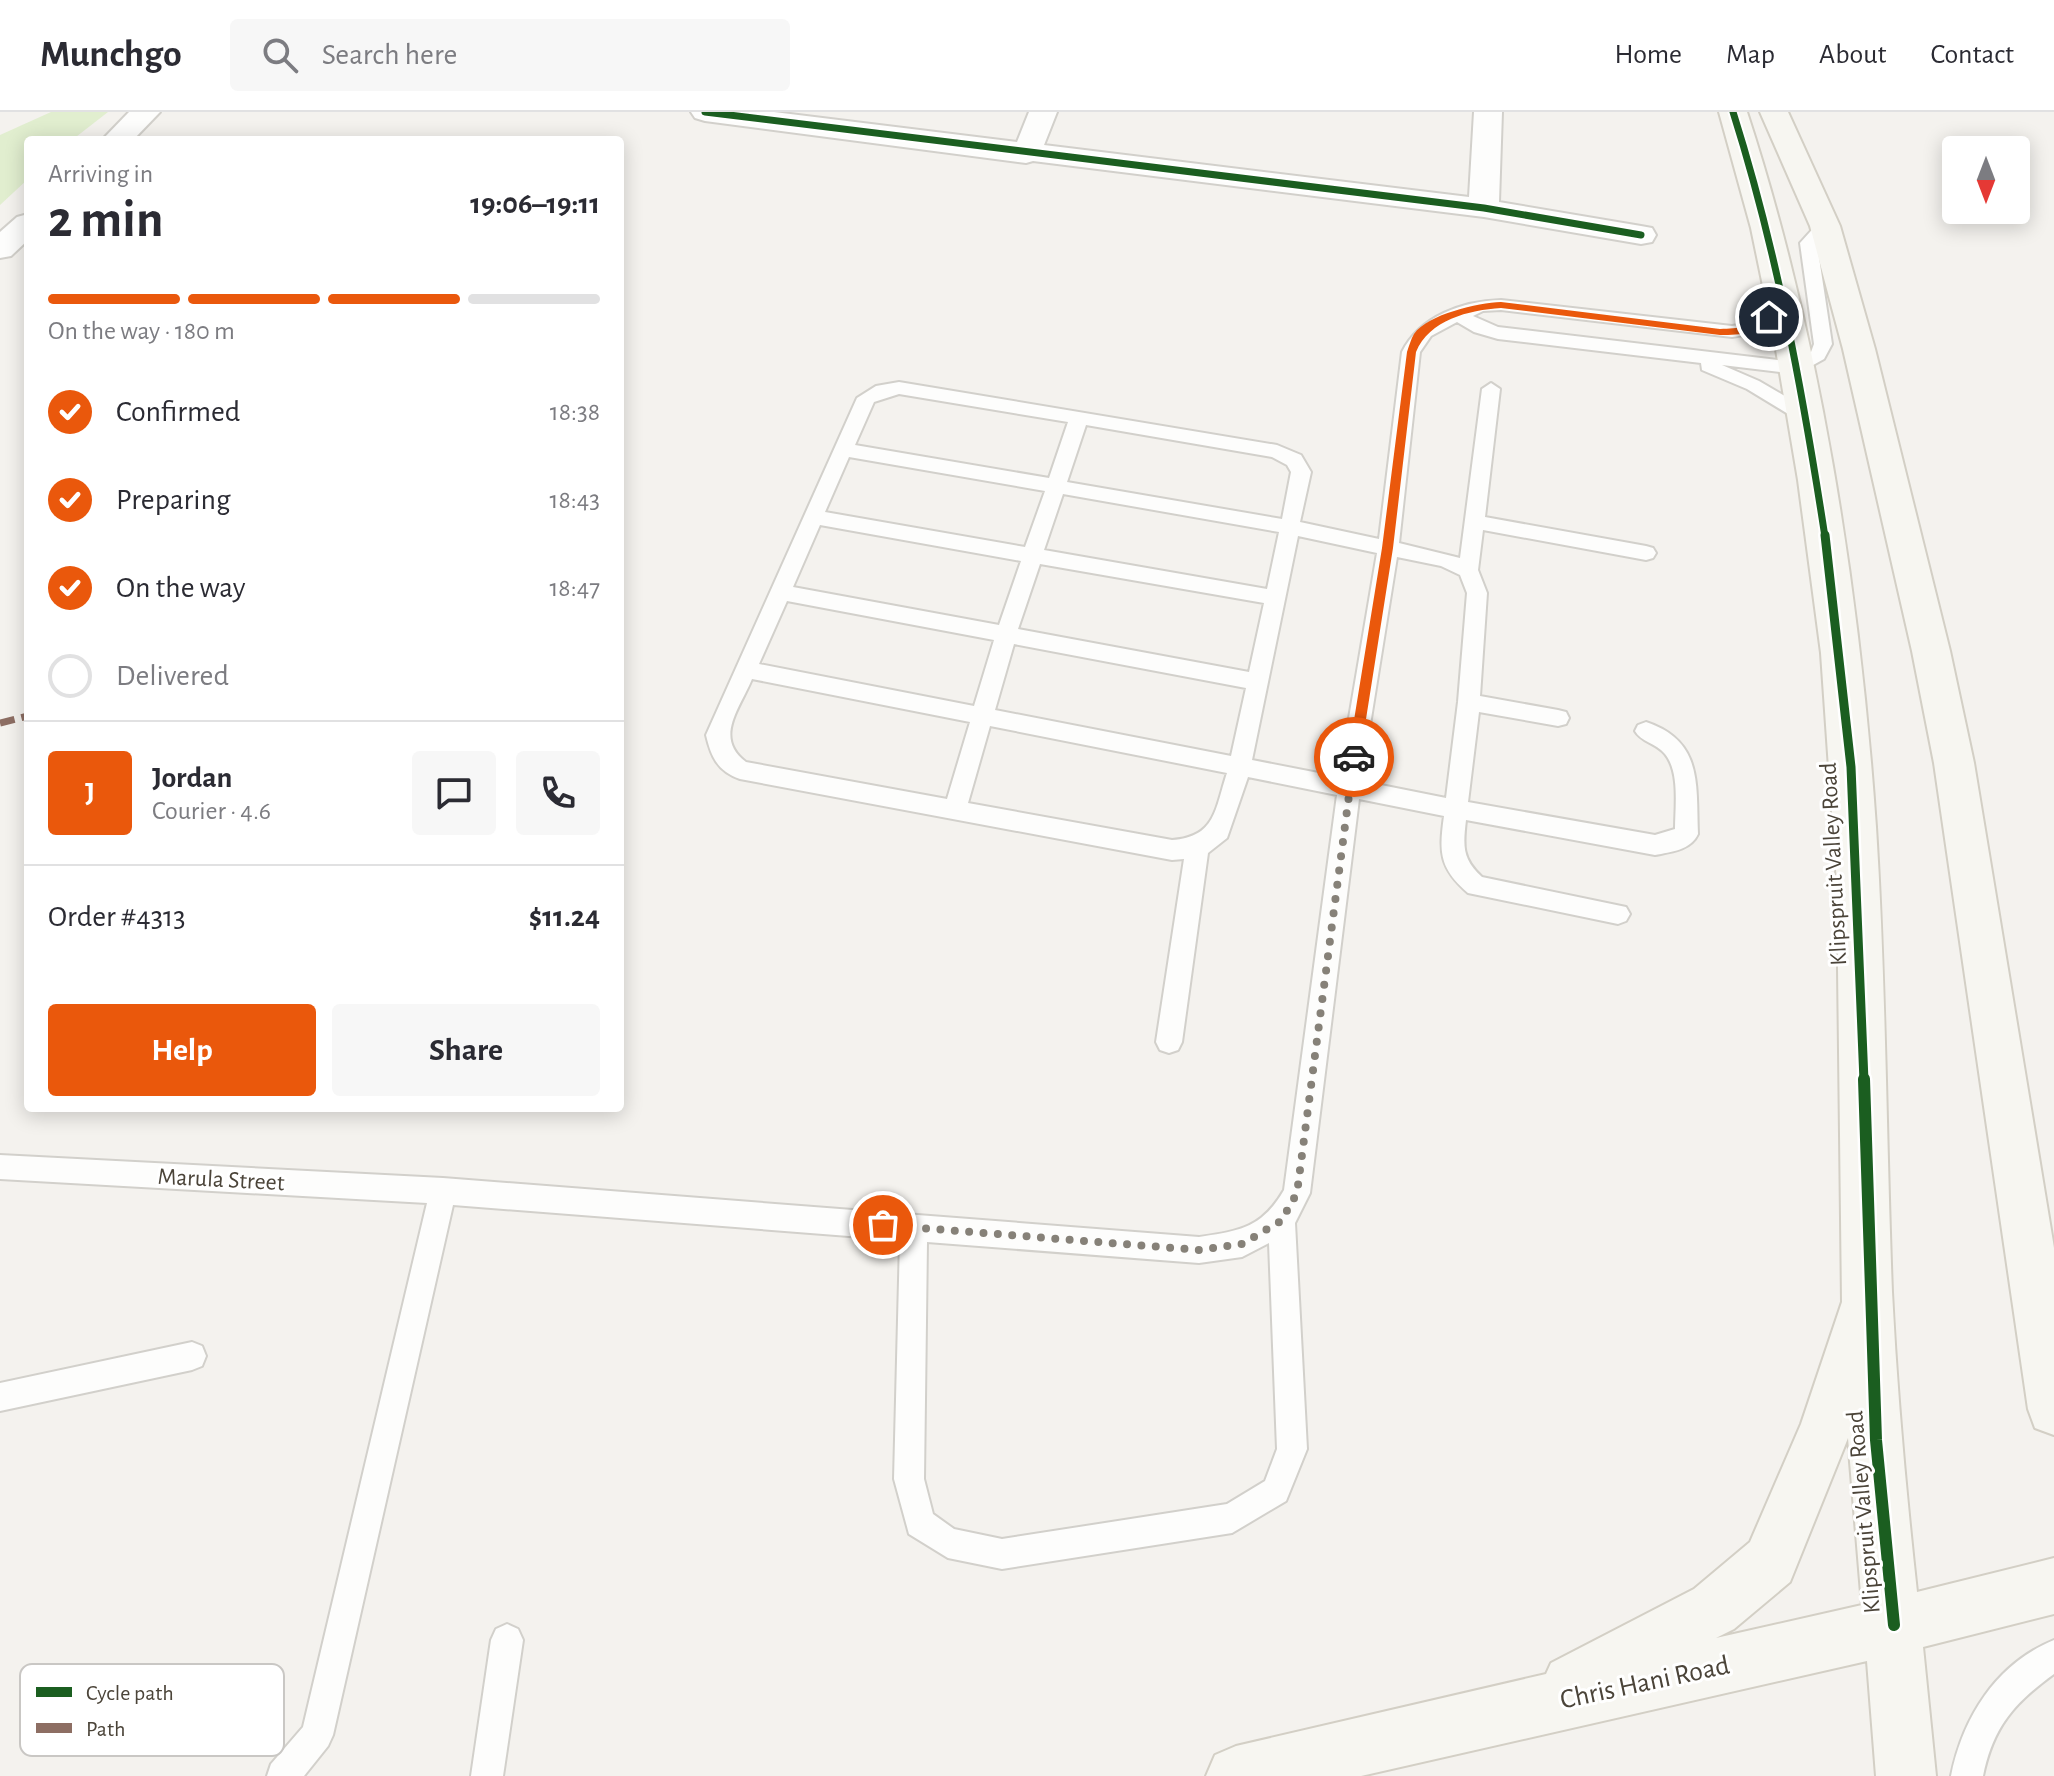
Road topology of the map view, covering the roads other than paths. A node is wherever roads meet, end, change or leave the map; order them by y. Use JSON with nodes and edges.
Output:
{"nodes":[{"id":1,"x":146,"y":112,"type":"edge"},
{"id":2,"x":705,"y":112,"type":"edge"},
{"id":3,"x":1043,"y":112,"type":"edge"},
{"id":4,"x":1488,"y":112,"type":"edge"},
{"id":5,"x":1733,"y":112,"type":"edge"},
{"id":6,"x":1774,"y":112,"type":"edge"},
{"id":7,"x":120,"y":136,"type":"edge"},
{"id":8,"x":1026,"y":154,"type":"junction"},
{"id":9,"x":1484,"y":208,"type":"junction"},
{"id":10,"x":1825,"y":226,"type":"junction"},
{"id":11,"x":24,"y":227,"type":"edge"},
{"id":12,"x":1641,"y":235,"type":"dead end"},
{"id":13,"x":0,"y":249,"type":"edge"},
{"id":14,"x":1783,"y":297,"type":"junction"},
{"id":15,"x":1459,"y":315,"type":"junction"},
{"id":16,"x":1676,"y":355,"type":"junction"},
{"id":17,"x":1797,"y":368,"type":"junction"},
{"id":18,"x":1491,"y":389,"type":"dead end"},
{"id":19,"x":1805,"y":416,"type":"junction"},
{"id":20,"x":1079,"y":418,"type":"junction"},
{"id":21,"x":841,"y":449,"type":"junction"},
{"id":22,"x":1055,"y":486,"type":"junction"},
{"id":23,"x":812,"y":517,"type":"junction"},
{"id":24,"x":1476,"y":522,"type":"junction"},
{"id":25,"x":1290,"y":527,"type":"junction"},
{"id":26,"x":1388,"y":548,"type":"junction"},
{"id":27,"x":1646,"y":553,"type":"dead end"},
{"id":28,"x":1031,"y":556,"type":"junction"},
{"id":29,"x":1468,"y":570,"type":"junction"},
{"id":30,"x":780,"y":592,"type":"junction"},
{"id":31,"x":1277,"y":598,"type":"junction"},
{"id":32,"x":1006,"y":634,"type":"junction"},
{"id":33,"x":747,"y":670,"type":"junction"},
{"id":34,"x":1258,"y":682,"type":"junction"},
{"id":35,"x":1469,"y":702,"type":"junction"},
{"id":36,"x":983,"y":717,"type":"junction"},
{"id":37,"x":1558,"y":718,"type":"dead end"},
{"id":38,"x":1646,"y":731,"type":"dead end"},
{"id":39,"x":1240,"y":767,"type":"junction"},
{"id":40,"x":1349,"y":787,"type":"junction"},
{"id":41,"x":1455,"y":809,"type":"junction"},
{"id":42,"x":955,"y":810,"type":"junction"},
{"id":43,"x":1197,"y":848,"type":"junction"},
{"id":44,"x":1618,"y":914,"type":"dead end"},
{"id":45,"x":1169,"y":1042,"type":"dead end"},
{"id":46,"x":0,"y":1167,"type":"edge"},
{"id":47,"x":443,"y":1191,"type":"junction"},
{"id":48,"x":1281,"y":1221,"type":"junction"},
{"id":49,"x":914,"y":1228,"type":"junction"},
{"id":50,"x":1867,"y":1294,"type":"junction"},
{"id":51,"x":192,"y":1356,"type":"dead end"},
{"id":52,"x":0,"y":1397,"type":"edge"},
{"id":53,"x":2054,"y":1409,"type":"edge"},
{"id":54,"x":2054,"y":1586,"type":"edge"},
{"id":55,"x":1894,"y":1625,"type":"junction"},
{"id":56,"x":507,"y":1640,"type":"dead end"},
{"id":57,"x":2054,"y":1656,"type":"edge"},
{"id":58,"x":1523,"y":1708,"type":"junction"},
{"id":59,"x":283,"y":1776,"type":"edge"},
{"id":60,"x":487,"y":1776,"type":"edge"},
{"id":61,"x":1236,"y":1776,"type":"edge"},
{"id":62,"x":1906,"y":1776,"type":"edge"},
{"id":63,"x":1967,"y":1776,"type":"edge"}],
"edges":[{"from":1,"to":7,"type":"street"},
{"from":2,"to":8,"type":"street"},
{"from":3,"to":8,"type":"street"},
{"from":4,"to":9,"type":"street"},
{"from":5,"to":14,"type":"street","name":"Klipspruit Valley Road"},
{"from":6,"to":10,"type":"street"},
{"from":8,"to":9,"type":"street"},
{"from":9,"to":12,"type":"street"},
{"from":10,"to":17,"type":"lane"},
{"from":10,"to":53,"type":"street"},
{"from":11,"to":13,"type":"street"},
{"from":14,"to":15,"type":"lane"},
{"from":14,"to":17,"type":"street","name":"Klipspruit Valley Road"},
{"from":15,"to":16,"type":"lane"},
{"from":15,"to":26,"type":"lane"},
{"from":16,"to":17,"type":"lane"},
{"from":16,"to":19,"type":"lane"},
{"from":17,"to":19,"type":"street","name":"Klipspruit Valley Road"},
{"from":18,"to":24,"type":"lane"},
{"from":19,"to":50,"type":"street","name":"Klipspruit Valley Road"},
{"from":20,"to":21,"type":"lane"},
{"from":20,"to":22,"type":"lane"},
{"from":20,"to":25,"type":"lane"},
{"from":21,"to":22,"type":"lane"},
{"from":21,"to":23,"type":"lane"},
{"from":22,"to":25,"type":"lane"},
{"from":22,"to":28,"type":"lane"},
{"from":23,"to":28,"type":"lane"},
{"from":23,"to":30,"type":"lane"},
{"from":24,"to":27,"type":"lane"},
{"from":24,"to":29,"type":"lane"},
{"from":25,"to":26,"type":"lane"},
{"from":25,"to":31,"type":"lane"},
{"from":26,"to":29,"type":"lane"},
{"from":26,"to":40,"type":"lane"},
{"from":28,"to":31,"type":"lane"},
{"from":28,"to":32,"type":"lane"},
{"from":29,"to":35,"type":"lane"},
{"from":30,"to":32,"type":"lane"},
{"from":30,"to":33,"type":"lane"},
{"from":31,"to":34,"type":"lane"},
{"from":32,"to":34,"type":"lane"},
{"from":32,"to":36,"type":"lane"},
{"from":33,"to":36,"type":"lane"},
{"from":33,"to":42,"type":"lane"},
{"from":34,"to":39,"type":"lane"},
{"from":35,"to":37,"type":"lane"},
{"from":35,"to":41,"type":"lane"},
{"from":36,"to":39,"type":"lane"},
{"from":36,"to":42,"type":"lane"},
{"from":38,"to":41,"type":"lane"},
{"from":39,"to":40,"type":"lane"},
{"from":39,"to":43,"type":"lane"},
{"from":40,"to":41,"type":"lane"},
{"from":40,"to":48,"type":"lane"},
{"from":41,"to":44,"type":"lane"},
{"from":42,"to":43,"type":"lane"},
{"from":43,"to":45,"type":"lane"},
{"from":46,"to":47,"type":"lane","name":"Marula Street"},
{"from":47,"to":49,"type":"lane","name":"Marula Street"},
{"from":47,"to":59,"type":"lane"},
{"from":48,"to":49,"type":"lane","name":"Marula Street"},
{"from":48,"to":49,"type":"lane"},
{"from":50,"to":55,"type":"street","name":"Klipspruit Valley Road"},
{"from":50,"to":58,"type":"street"},
{"from":51,"to":52,"type":"lane"},
{"from":54,"to":55,"type":"street","name":"Chris Hani Road"},
{"from":55,"to":58,"type":"street","name":"Chris Hani Road"},
{"from":55,"to":62,"type":"street","name":"Klipspruit Valley Road"},
{"from":56,"to":60,"type":"lane"},
{"from":57,"to":63,"type":"lane"},
{"from":58,"to":61,"type":"street","name":"Chris Hani Road"}]}
